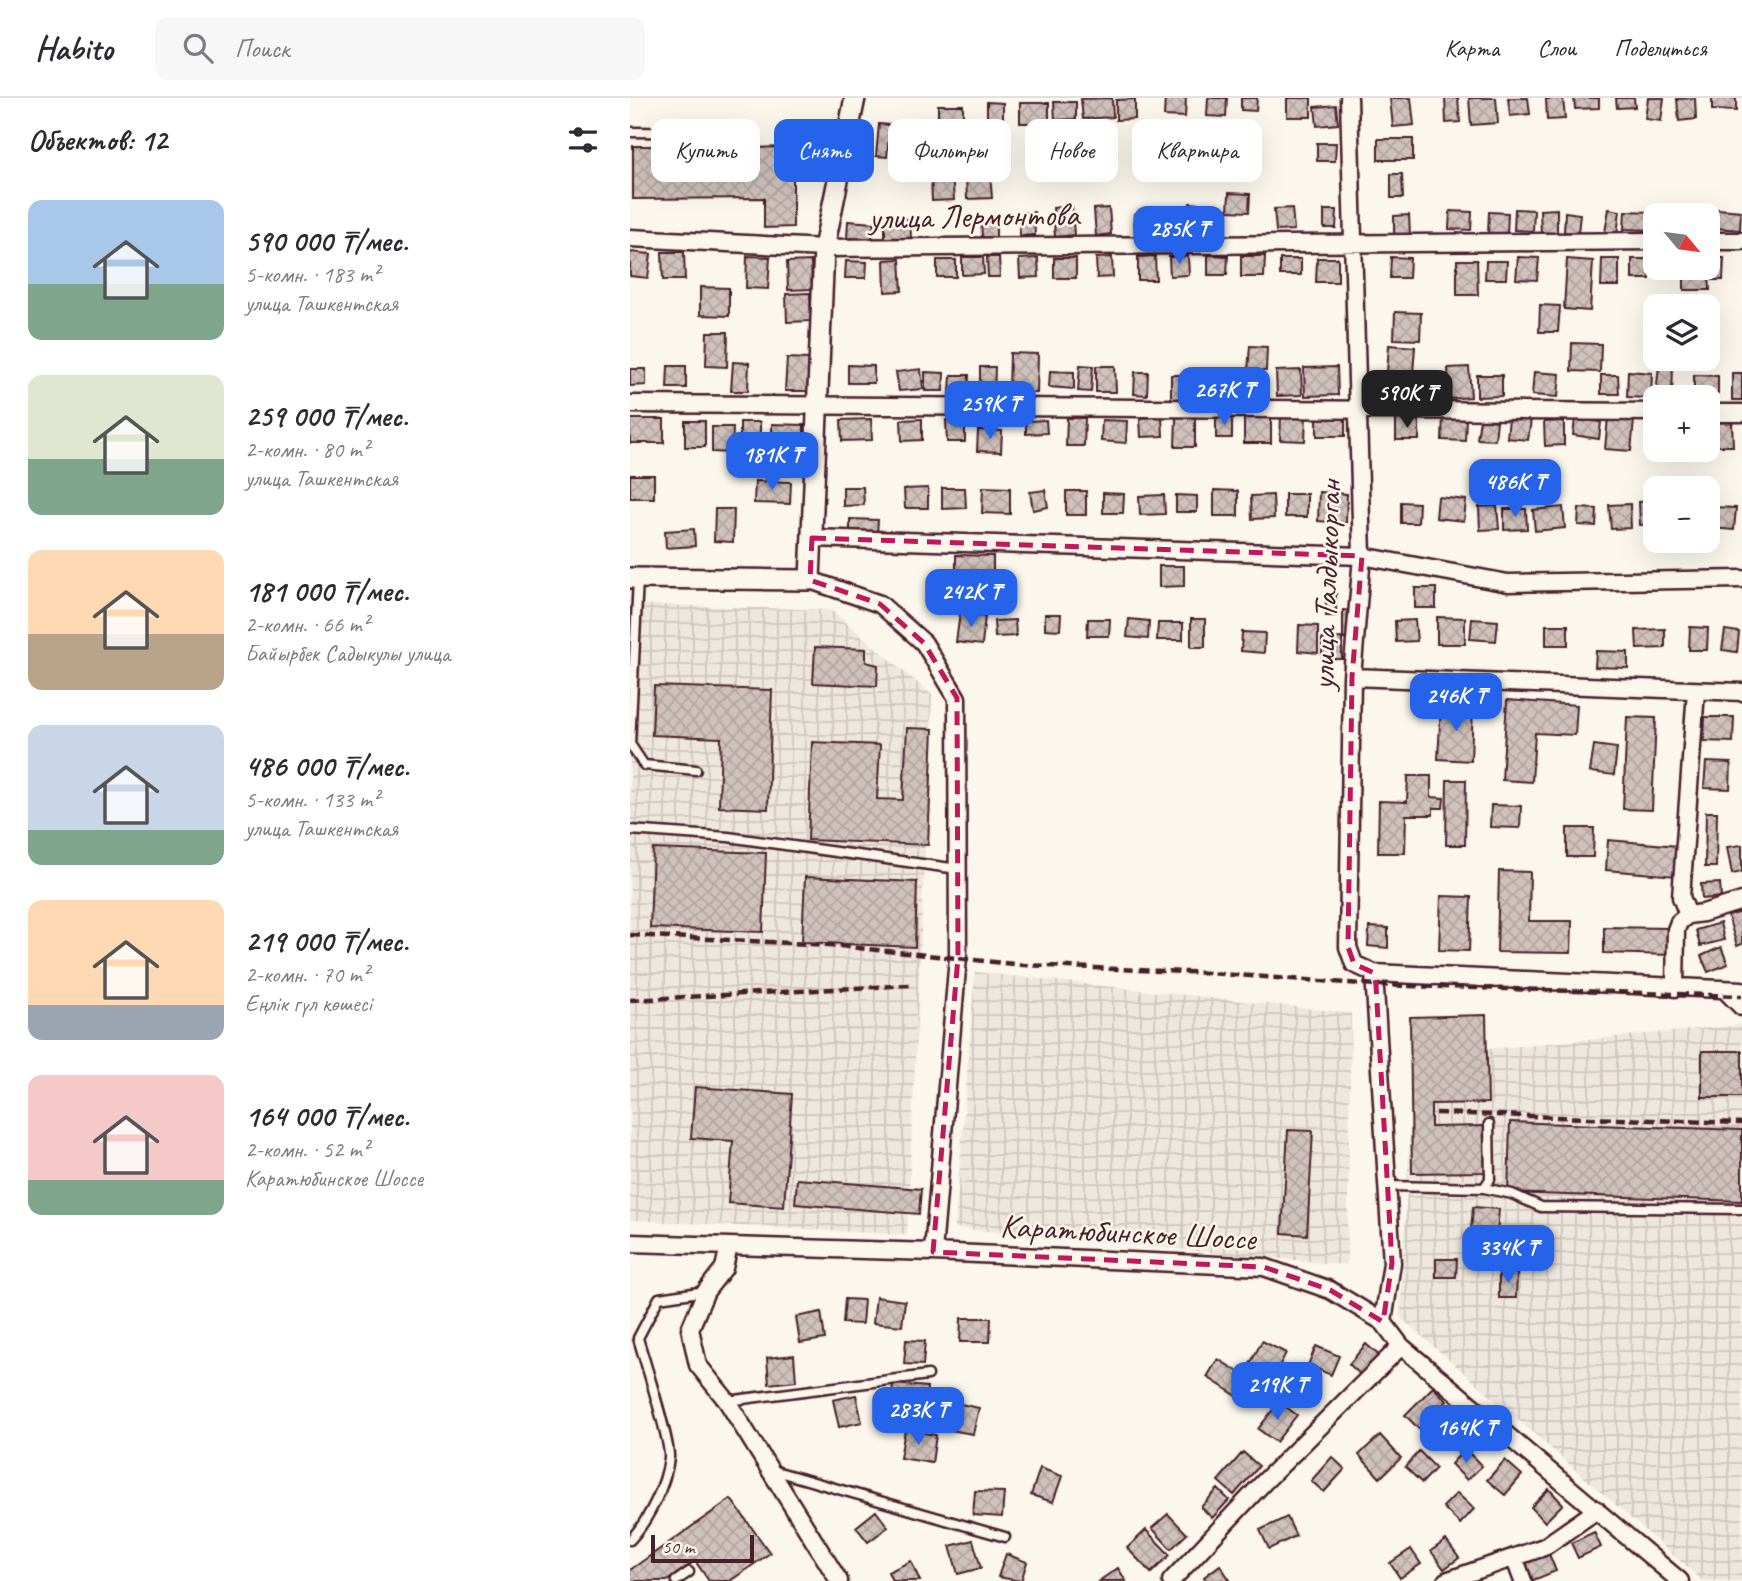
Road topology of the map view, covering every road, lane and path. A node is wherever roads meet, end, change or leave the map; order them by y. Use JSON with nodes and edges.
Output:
{"nodes":[{"id":1,"x":855,"y":98,"type":"edge"},
{"id":2,"x":1349,"y":98,"type":"edge"},
{"id":3,"x":630,"y":132,"type":"edge"},
{"id":4,"x":651,"y":132,"type":"edge"},
{"id":5,"x":630,"y":238,"type":"edge"},
{"id":6,"x":1643,"y":241,"type":"edge"},
{"id":7,"x":1720,"y":241,"type":"edge"},
{"id":8,"x":1742,"y":241,"type":"edge"},
{"id":9,"x":1354,"y":242,"type":"junction"},
{"id":10,"x":824,"y":248,"type":"junction"},
{"id":11,"x":630,"y":404,"type":"edge"},
{"id":12,"x":816,"y":404,"type":"junction"},
{"id":13,"x":1358,"y":408,"type":"junction"},
{"id":14,"x":1643,"y":412,"type":"edge"},
{"id":15,"x":1720,"y":412,"type":"edge"},
{"id":16,"x":1742,"y":413,"type":"edge"},
{"id":17,"x":812,"y":538,"type":"junction"},
{"id":18,"x":1362,"y":556,"type":"junction"},
{"id":19,"x":634,"y":578,"type":"edge"},
{"id":20,"x":1742,"y":579,"type":"edge"},
{"id":21,"x":810,"y":580,"type":"junction"},
{"id":22,"x":1352,"y":677,"type":"junction"},
{"id":23,"x":1696,"y":691,"type":"junction"},
{"id":24,"x":1742,"y":692,"type":"edge"},
{"id":25,"x":696,"y":770,"type":"dead end"},
{"id":26,"x":630,"y":831,"type":"edge"},
{"id":27,"x":958,"y":869,"type":"junction"},
{"id":28,"x":1742,"y":901,"type":"edge"},
{"id":29,"x":1688,"y":915,"type":"junction"},
{"id":30,"x":1374,"y":973,"type":"junction"},
{"id":31,"x":1675,"y":988,"type":"junction"},
{"id":32,"x":1734,"y":990,"type":"edge"},
{"id":33,"x":1742,"y":1007,"type":"edge"},
{"id":34,"x":1489,"y":1124,"type":"dead end"},
{"id":35,"x":1389,"y":1186,"type":"junction"},
{"id":36,"x":1484,"y":1188,"type":"junction"},
{"id":37,"x":1742,"y":1209,"type":"edge"},
{"id":38,"x":630,"y":1243,"type":"edge"},
{"id":39,"x":729,"y":1246,"type":"junction"},
{"id":40,"x":933,"y":1252,"type":"junction"},
{"id":41,"x":706,"y":1291,"type":"junction"},
{"id":42,"x":1382,"y":1322,"type":"junction"},
{"id":43,"x":1401,"y":1346,"type":"junction"},
{"id":44,"x":928,"y":1375,"type":"dead end"},
{"id":45,"x":727,"y":1401,"type":"junction"},
{"id":46,"x":772,"y":1470,"type":"junction"},
{"id":47,"x":1597,"y":1510,"type":"junction"},
{"id":48,"x":1005,"y":1537,"type":"dead end"},
{"id":49,"x":630,"y":1540,"type":"edge"},
{"id":50,"x":1514,"y":1557,"type":"junction"},
{"id":51,"x":689,"y":1572,"type":"dead end"},
{"id":52,"x":676,"y":1581,"type":"edge"},
{"id":53,"x":839,"y":1581,"type":"edge"},
{"id":54,"x":1171,"y":1581,"type":"edge"},
{"id":55,"x":1446,"y":1581,"type":"edge"},
{"id":56,"x":1523,"y":1581,"type":"edge"},
{"id":57,"x":1680,"y":1581,"type":"edge"}],
"edges":[{"from":1,"to":10,"type":"street"},
{"from":2,"to":9,"type":"street","name":"улица Талдыкорган"},
{"from":3,"to":4,"type":"lane"},
{"from":5,"to":10,"type":"street","name":"улица Лермонтова"},
{"from":6,"to":9,"type":"street","name":"улица Лермонтова"},
{"from":7,"to":8,"type":"street"},
{"from":9,"to":10,"type":"street","name":"улица Лермонтова"},
{"from":9,"to":13,"type":"street","name":"улица Талдыкорган"},
{"from":10,"to":12,"type":"street"},
{"from":11,"to":12,"type":"street"},
{"from":12,"to":13,"type":"street"},
{"from":12,"to":17,"type":"street"},
{"from":13,"to":14,"type":"street"},
{"from":13,"to":18,"type":"street","name":"улица Талдыкорган"},
{"from":15,"to":16,"type":"street"},
{"from":17,"to":18,"type":"street"},
{"from":17,"to":21,"type":"street"},
{"from":18,"to":20,"type":"street"},
{"from":18,"to":22,"type":"street","name":"улица Талдыкорган"},
{"from":19,"to":21,"type":"street"},
{"from":19,"to":25,"type":"lane"},
{"from":21,"to":27,"type":"street"},
{"from":22,"to":23,"type":"street"},
{"from":22,"to":30,"type":"street","name":"улица Талдыкорган"},
{"from":23,"to":24,"type":"street"},
{"from":23,"to":29,"type":"street"},
{"from":26,"to":27,"type":"lane"},
{"from":27,"to":40,"type":"street"},
{"from":28,"to":29,"type":"street"},
{"from":29,"to":31,"type":"street"},
{"from":30,"to":31,"type":"street"},
{"from":30,"to":35,"type":"street"},
{"from":31,"to":32,"type":"street"},
{"from":32,"to":33,"type":"street"},
{"from":34,"to":36,"type":"lane"},
{"from":35,"to":36,"type":"lane"},
{"from":35,"to":42,"type":"street"},
{"from":36,"to":37,"type":"lane"},
{"from":38,"to":39,"type":"street","name":"Каратюбинское Шоссе"},
{"from":39,"to":40,"type":"street","name":"Каратюбинское Шоссе"},
{"from":39,"to":41,"type":"street"},
{"from":40,"to":42,"type":"street","name":"Каратюбинское Шоссе"},
{"from":41,"to":45,"type":"street"},
{"from":41,"to":49,"type":"lane"},
{"from":42,"to":43,"type":"street","name":"Каратюбинское Шоссе"},
{"from":43,"to":47,"type":"street","name":"Каратюбинское Шоссе"},
{"from":43,"to":54,"type":"street"},
{"from":44,"to":45,"type":"lane"},
{"from":45,"to":46,"type":"street"},
{"from":46,"to":48,"type":"lane"},
{"from":46,"to":53,"type":"street"},
{"from":47,"to":50,"type":"street"},
{"from":47,"to":57,"type":"street","name":"Каратюбинское Шоссе"},
{"from":50,"to":55,"type":"street"},
{"from":50,"to":56,"type":"street"},
{"from":51,"to":52,"type":"lane"}]}
